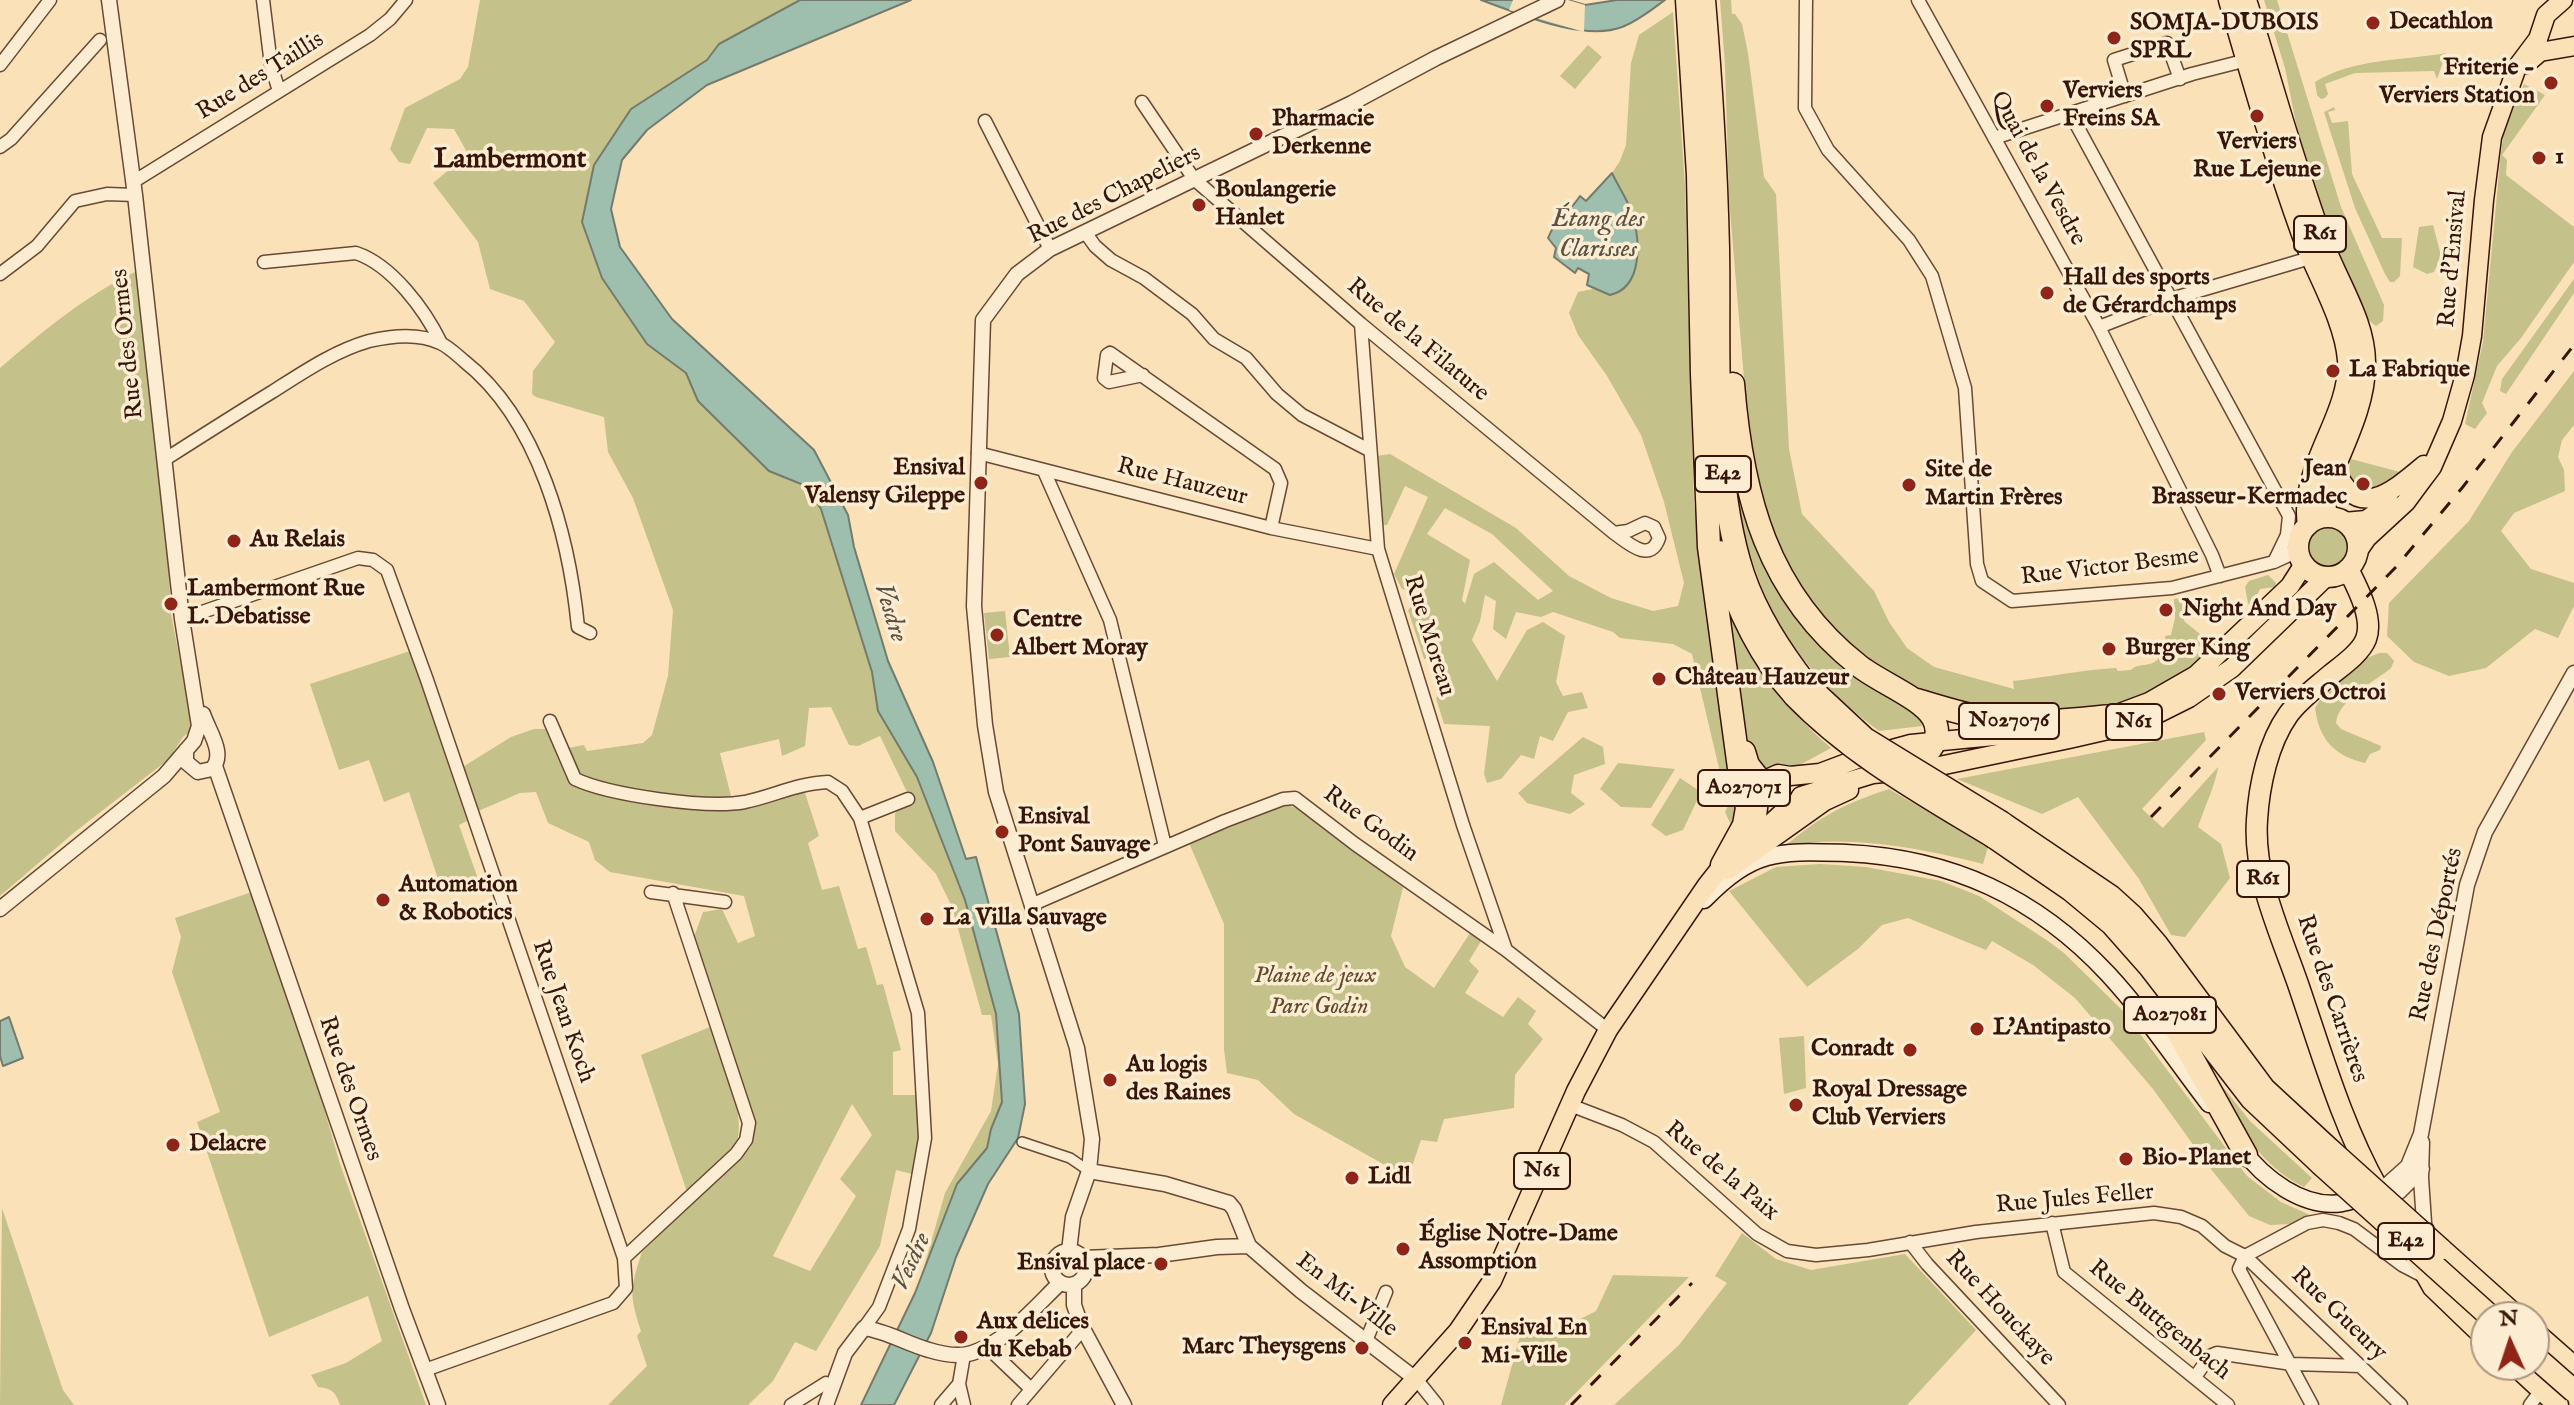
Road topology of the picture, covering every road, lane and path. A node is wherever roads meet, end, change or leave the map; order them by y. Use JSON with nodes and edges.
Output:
{"nodes":[{"id":1,"x":50,"y":0,"type":"edge"},
{"id":2,"x":109,"y":0,"type":"edge"},
{"id":3,"x":263,"y":0,"type":"edge"},
{"id":4,"x":406,"y":0,"type":"edge"},
{"id":5,"x":1557,"y":0,"type":"edge"},
{"id":6,"x":1687,"y":0,"type":"edge"},
{"id":7,"x":1704,"y":0,"type":"edge"},
{"id":8,"x":1806,"y":0,"type":"edge"},
{"id":9,"x":1918,"y":0,"type":"edge"},
{"id":10,"x":2229,"y":0,"type":"edge"},
{"id":11,"x":2246,"y":0,"type":"edge"},
{"id":12,"x":2564,"y":6,"type":"edge"},
{"id":13,"x":2542,"y":25,"type":"junction"},
{"id":14,"x":100,"y":40,"type":"dead end"},
{"id":15,"x":2567,"y":47,"type":"edge"},
{"id":16,"x":2255,"y":58,"type":"junction"},
{"id":17,"x":0,"y":65,"type":"edge"},
{"id":18,"x":1701,"y":66,"type":"junction"},
{"id":19,"x":2515,"y":74,"type":"junction"},
{"id":20,"x":2180,"y":79,"type":"junction"},
{"id":21,"x":279,"y":91,"type":"junction"},
{"id":22,"x":2125,"y":96,"type":"junction"},
{"id":23,"x":1142,"y":102,"type":"dead end"},
{"id":24,"x":2070,"y":113,"type":"junction"},
{"id":25,"x":985,"y":121,"type":"dead end"},
{"id":26,"x":1994,"y":138,"type":"junction"},
{"id":27,"x":0,"y":147,"type":"edge"},
{"id":28,"x":1194,"y":179,"type":"junction"},
{"id":29,"x":134,"y":188,"type":"junction"},
{"id":30,"x":1085,"y":232,"type":"junction"},
{"id":31,"x":1718,"y":244,"type":"junction"},
{"id":32,"x":1050,"y":249,"type":"junction"},
{"id":33,"x":2310,"y":258,"type":"junction"},
{"id":34,"x":264,"y":262,"type":"dead end"},
{"id":35,"x":0,"y":274,"type":"edge"},
{"id":36,"x":2171,"y":299,"type":"junction"},
{"id":37,"x":1361,"y":324,"type":"junction"},
{"id":38,"x":2099,"y":327,"type":"junction"},
{"id":39,"x":441,"y":343,"type":"junction"},
{"id":40,"x":1143,"y":375,"type":"dead end"},
{"id":41,"x":2440,"y":448,"type":"junction"},
{"id":42,"x":1369,"y":450,"type":"junction"},
{"id":43,"x":978,"y":453,"type":"junction"},
{"id":44,"x":164,"y":460,"type":"junction"},
{"id":45,"x":2424,"y":465,"type":"junction"},
{"id":46,"x":2335,"y":466,"type":"junction"},
{"id":47,"x":1044,"y":471,"type":"junction"},
{"id":48,"x":2282,"y":502,"type":"junction"},
{"id":49,"x":2306,"y":502,"type":"junction"},
{"id":50,"x":1708,"y":508,"type":"junction"},
{"id":51,"x":2336,"y":519,"type":"junction"},
{"id":52,"x":2308,"y":525,"type":"junction"},
{"id":53,"x":1271,"y":528,"type":"junction"},
{"id":54,"x":1614,"y":533,"type":"dead end"},
{"id":55,"x":1378,"y":549,"type":"junction"},
{"id":56,"x":2301,"y":556,"type":"junction"},
{"id":57,"x":2353,"y":560,"type":"junction"},
{"id":58,"x":2274,"y":562,"type":"junction"},
{"id":59,"x":2220,"y":576,"type":"junction"},
{"id":60,"x":2326,"y":577,"type":"junction"},
{"id":61,"x":182,"y":619,"type":"junction"},
{"id":62,"x":590,"y":633,"type":"dead end"},
{"id":63,"x":2574,"y":673,"type":"edge"},
{"id":64,"x":194,"y":684,"type":"junction"},
{"id":65,"x":1800,"y":689,"type":"junction"},
{"id":66,"x":1907,"y":697,"type":"junction"},
{"id":67,"x":1732,"y":704,"type":"junction"},
{"id":68,"x":2113,"y":716,"type":"junction"},
{"id":69,"x":550,"y":721,"type":"dead end"},
{"id":70,"x":1935,"y":740,"type":"junction"},
{"id":71,"x":190,"y":745,"type":"junction"},
{"id":72,"x":215,"y":745,"type":"junction"},
{"id":73,"x":215,"y":766,"type":"junction"},
{"id":74,"x":1915,"y":770,"type":"junction"},
{"id":75,"x":196,"y":771,"type":"junction"},
{"id":76,"x":164,"y":776,"type":"junction"},
{"id":77,"x":1790,"y":776,"type":"junction"},
{"id":78,"x":221,"y":786,"type":"junction"},
{"id":79,"x":1762,"y":792,"type":"junction"},
{"id":80,"x":1801,"y":796,"type":"junction"},
{"id":81,"x":908,"y":799,"type":"dead end"},
{"id":82,"x":1781,"y":814,"type":"junction"},
{"id":83,"x":860,"y":818,"type":"junction"},
{"id":84,"x":1998,"y":830,"type":"junction"},
{"id":85,"x":1165,"y":846,"type":"junction"},
{"id":86,"x":1725,"y":868,"type":"junction"},
{"id":87,"x":2071,"y":890,"type":"junction"},
{"id":88,"x":651,"y":892,"type":"dead end"},
{"id":89,"x":673,"y":893,"type":"junction"},
{"id":90,"x":1704,"y":900,"type":"junction"},
{"id":91,"x":725,"y":902,"type":"dead end"},
{"id":92,"x":1031,"y":905,"type":"junction"},
{"id":93,"x":0,"y":909,"type":"edge"},
{"id":94,"x":1677,"y":931,"type":"junction"},
{"id":95,"x":1506,"y":950,"type":"junction"},
{"id":96,"x":1608,"y":1030,"type":"junction"},
{"id":97,"x":1570,"y":1105,"type":"junction"},
{"id":98,"x":2421,"y":1134,"type":"junction"},
{"id":99,"x":1022,"y":1142,"type":"dead end"},
{"id":100,"x":2246,"y":1155,"type":"junction"},
{"id":101,"x":2325,"y":1157,"type":"junction"},
{"id":102,"x":2363,"y":1163,"type":"junction"},
{"id":103,"x":2422,"y":1169,"type":"junction"},
{"id":104,"x":1089,"y":1171,"type":"junction"},
{"id":105,"x":2402,"y":1171,"type":"junction"},
{"id":106,"x":2379,"y":1192,"type":"junction"},
{"id":107,"x":2052,"y":1223,"type":"junction"},
{"id":108,"x":1910,"y":1242,"type":"junction"},
{"id":109,"x":1895,"y":1245,"type":"joint"},
{"id":110,"x":1249,"y":1246,"type":"junction"},
{"id":111,"x":1069,"y":1251,"type":"junction"},
{"id":112,"x":2427,"y":1253,"type":"junction"},
{"id":113,"x":624,"y":1258,"type":"junction"},
{"id":114,"x":1083,"y":1258,"type":"junction"},
{"id":115,"x":2242,"y":1263,"type":"junction"},
{"id":116,"x":2427,"y":1278,"type":"junction"},
{"id":117,"x":2473,"y":1278,"type":"junction"},
{"id":118,"x":1067,"y":1284,"type":"junction"},
{"id":119,"x":1386,"y":1292,"type":"dead end"},
{"id":120,"x":2476,"y":1301,"type":"edge"},
{"id":121,"x":2476,"y":1301,"type":"edge"},
{"id":122,"x":2498,"y":1301,"type":"edge"},
{"id":123,"x":2505,"y":1301,"type":"edge"},
{"id":124,"x":2470,"y":1323,"type":"edge"},
{"id":125,"x":870,"y":1329,"type":"junction"},
{"id":126,"x":1083,"y":1329,"type":"junction"},
{"id":127,"x":2550,"y":1335,"type":"edge"},
{"id":128,"x":1366,"y":1341,"type":"junction"},
{"id":129,"x":986,"y":1346,"type":"junction"},
{"id":130,"x":2550,"y":1352,"type":"edge"},
{"id":131,"x":2574,"y":1354,"type":"edge"},
{"id":132,"x":964,"y":1355,"type":"junction"},
{"id":133,"x":2292,"y":1364,"type":"junction"},
{"id":134,"x":2361,"y":1366,"type":"junction"},
{"id":135,"x":2550,"y":1368,"type":"edge"},
{"id":136,"x":425,"y":1370,"type":"junction"},
{"id":137,"x":2566,"y":1370,"type":"edge"},
{"id":138,"x":2195,"y":1377,"type":"junction"},
{"id":139,"x":1417,"y":1380,"type":"junction"},
{"id":140,"x":826,"y":1383,"type":"dead end"},
{"id":141,"x":959,"y":1384,"type":"junction"},
{"id":142,"x":1031,"y":1389,"type":"junction"},
{"id":143,"x":2574,"y":1389,"type":"edge"},
{"id":144,"x":2536,"y":1397,"type":"edge"},
{"id":145,"x":438,"y":1405,"type":"edge"},
{"id":146,"x":791,"y":1405,"type":"edge"},
{"id":147,"x":826,"y":1405,"type":"edge"},
{"id":148,"x":941,"y":1405,"type":"edge"},
{"id":149,"x":964,"y":1405,"type":"edge"},
{"id":150,"x":1018,"y":1405,"type":"edge"},
{"id":151,"x":1124,"y":1405,"type":"edge"},
{"id":152,"x":1392,"y":1405,"type":"edge"},
{"id":153,"x":1437,"y":1405,"type":"edge"},
{"id":154,"x":2059,"y":1405,"type":"edge"},
{"id":155,"x":2228,"y":1405,"type":"edge"},
{"id":156,"x":2312,"y":1405,"type":"edge"},
{"id":157,"x":2401,"y":1405,"type":"edge"},
{"id":158,"x":2558,"y":1405,"type":"edge"}],
"edges":[{"from":1,"to":17,"type":"street"},
{"from":2,"to":29,"type":"street","name":"Rue des Ormes"},
{"from":3,"to":21,"type":"street"},
{"from":4,"to":21,"type":"street","name":"Rue des Taillis"},
{"from":5,"to":28,"type":"street","name":"Rue des Chapeliers"},
{"from":6,"to":18,"type":"highway","number":"E42"},
{"from":7,"to":18,"type":"highway","number":"E42"},
{"from":8,"to":59,"type":"street","name":"Rue Victor Besme"},
{"from":9,"to":26,"type":"street","name":"Quai de la Vesdre"},
{"from":10,"to":16,"type":"highway","number":"R61"},
{"from":11,"to":16,"type":"highway","number":"R61"},
{"from":12,"to":13,"type":"main road","name":"Rue d'Ensival"},
{"from":13,"to":15,"type":"main road"},
{"from":13,"to":19,"type":"main road","name":"Rue d'Ensival"},
{"from":14,"to":27,"type":"street"},
{"from":15,"to":19,"type":"main road"},
{"from":16,"to":20,"type":"street"},
{"from":16,"to":33,"type":"highway","number":"R61"},
{"from":16,"to":46,"type":"highway","number":"R61"},
{"from":18,"to":31,"type":"highway","number":"E42"},
{"from":18,"to":50,"type":"highway","number":"E42"},
{"from":19,"to":41,"type":"main road","name":"Rue d'Ensival"},
{"from":20,"to":22,"type":"street"},
{"from":20,"to":22,"type":"street"},
{"from":21,"to":29,"type":"street","name":"Rue des Taillis"},
{"from":22,"to":24,"type":"street"},
{"from":23,"to":28,"type":"street","name":"Rue de la Filature"},
{"from":24,"to":26,"type":"street"},
{"from":24,"to":36,"type":"street"},
{"from":25,"to":32,"type":"street"},
{"from":26,"to":38,"type":"street","name":"Quai de la Vesdre"},
{"from":28,"to":30,"type":"street","name":"Rue des Chapeliers"},
{"from":28,"to":37,"type":"street","name":"Rue de la Filature"},
{"from":29,"to":35,"type":"street"},
{"from":29,"to":44,"type":"street","name":"Rue des Ormes"},
{"from":30,"to":32,"type":"street","name":"Rue des Chapeliers"},
{"from":30,"to":42,"type":"street"},
{"from":31,"to":65,"type":"highway","number":"E42"},
{"from":31,"to":66,"type":"highway","number":"N027076"},
{"from":32,"to":43,"type":"street","name":"Rue des Chapeliers"},
{"from":33,"to":36,"type":"street"},
{"from":33,"to":49,"type":"highway","number":"R61"},
{"from":34,"to":39,"type":"street"},
{"from":36,"to":38,"type":"street"},
{"from":36,"to":48,"type":"street"},
{"from":37,"to":42,"type":"street","name":"Rue Moreau"},
{"from":37,"to":54,"type":"street","name":"Rue de la Filature"},
{"from":38,"to":59,"type":"street","name":"Quai de la Vesdre"},
{"from":39,"to":44,"type":"street"},
{"from":39,"to":62,"type":"street"},
{"from":40,"to":53,"type":"street"},
{"from":41,"to":45,"type":"main road","name":"Rue d'Ensival"},
{"from":41,"to":57,"type":"main road","name":"Rue d'Ensival"},
{"from":42,"to":55,"type":"street","name":"Rue Moreau"},
{"from":43,"to":47,"type":"street","name":"Rue Hauzeur"},
{"from":43,"to":92,"type":"street","name":"Rue des Chapeliers"},
{"from":44,"to":61,"type":"street","name":"Rue des Ormes"},
{"from":45,"to":46,"type":"main road"},
{"from":45,"to":51,"type":"main road","name":"Rue d'Ensival"},
{"from":46,"to":51,"type":"highway","number":"R61"},
{"from":47,"to":53,"type":"street","name":"Rue Hauzeur"},
{"from":47,"to":85,"type":"street"},
{"from":48,"to":49,"type":"street"},
{"from":48,"to":58,"type":"street"},
{"from":49,"to":52,"type":"highway","number":"R61"},
{"from":50,"to":65,"type":"highway","number":"E42"},
{"from":50,"to":67,"type":"highway"},
{"from":51,"to":52,"type":"highway"},
{"from":51,"to":57,"type":"highway","number":"R61"},
{"from":52,"to":56,"type":"highway","number":"R61"},
{"from":53,"to":55,"type":"street","name":"Rue Hauzeur"},
{"from":55,"to":95,"type":"street","name":"Rue Moreau"},
{"from":56,"to":58,"type":"street","name":"Rue Victor Besme"},
{"from":56,"to":60,"type":"highway"},
{"from":56,"to":68,"type":"main road","number":"N61"},
{"from":57,"to":60,"type":"highway"},
{"from":57,"to":102,"type":"highway","name":"Rue des Carrières","number":"R61"},
{"from":58,"to":59,"type":"street","name":"Rue Victor Besme"},
{"from":60,"to":74,"type":"main road","number":"N61"},
{"from":61,"to":64,"type":"street","name":"Rue des Ormes"},
{"from":61,"to":113,"type":"street","name":"Rue Jean Koch"},
{"from":63,"to":98,"type":"street","name":"Rue des Déportés"},
{"from":64,"to":71,"type":"street","name":"Rue des Ormes"},
{"from":64,"to":72,"type":"street","name":"Rue des Ormes"},
{"from":65,"to":84,"type":"highway","number":"E42","bridge":true},
{"from":66,"to":68,"type":"highway","number":"N027076"},
{"from":66,"to":70,"type":"highway"},
{"from":67,"to":79,"type":"highway","number":"A027071"},
{"from":67,"to":86,"type":"highway","number":"A027071"},
{"from":68,"to":70,"type":"main road","number":"N61"},
{"from":69,"to":83,"type":"street"},
{"from":70,"to":74,"type":"highway"},
{"from":70,"to":77,"type":"main road","number":"N61"},
{"from":71,"to":72,"type":"street"},
{"from":71,"to":75,"type":"street"},
{"from":71,"to":76,"type":"street"},
{"from":72,"to":73,"type":"street"},
{"from":73,"to":75,"type":"street"},
{"from":73,"to":78,"type":"street","name":"Rue des Ormes"},
{"from":74,"to":80,"type":"main road","number":"N61"},
{"from":74,"to":86,"type":"main road"},
{"from":75,"to":76,"type":"street"},
{"from":75,"to":78,"type":"street"},
{"from":76,"to":93,"type":"street"},
{"from":77,"to":79,"type":"main road","number":"N61"},
{"from":77,"to":80,"type":"main road"},
{"from":78,"to":136,"type":"street","name":"Rue des Ormes"},
{"from":79,"to":82,"type":"main road"},
{"from":79,"to":86,"type":"main road","number":"N61"},
{"from":80,"to":82,"type":"main road","number":"N61"},
{"from":81,"to":83,"type":"street"},
{"from":82,"to":86,"type":"main road","number":"N61"},
{"from":83,"to":125,"type":"street"},
{"from":84,"to":87,"type":"highway","number":"E42"},
{"from":84,"to":101,"type":"highway","number":"E42"},
{"from":85,"to":92,"type":"street","name":"Rue Godin"},
{"from":85,"to":95,"type":"street","name":"Rue Godin"},
{"from":86,"to":90,"type":"main road","number":"N61"},
{"from":86,"to":94,"type":"main road","number":"N61"},
{"from":87,"to":100,"type":"highway","number":"A027081"},
{"from":87,"to":101,"type":"highway","number":"E42"},
{"from":88,"to":89,"type":"street"},
{"from":89,"to":91,"type":"street"},
{"from":89,"to":113,"type":"street"},
{"from":90,"to":94,"type":"main road","number":"N61"},
{"from":90,"to":100,"type":"main road"},
{"from":92,"to":104,"type":"street","name":"Rue des Chapeliers"},
{"from":94,"to":96,"type":"main road","number":"N61"},
{"from":95,"to":96,"type":"street","name":"Rue Godin"},
{"from":96,"to":97,"type":"main road","number":"N61"},
{"from":97,"to":109,"type":"street","name":"Rue de la Paix"},
{"from":97,"to":139,"type":"main road","number":"N61"},
{"from":98,"to":103,"type":"street","name":"Rue des Déportés"},
{"from":98,"to":105,"type":"street","name":"Rue des Déportés"},
{"from":99,"to":104,"type":"street"},
{"from":100,"to":106,"type":"main road"},
{"from":101,"to":117,"type":"highway","number":"E42","bridge":true},
{"from":101,"to":120,"type":"highway","number":"E42","bridge":true},
{"from":102,"to":105,"type":"street"},
{"from":102,"to":106,"type":"highway","name":"Rue des Carrières","number":"R61"},
{"from":103,"to":106,"type":"street"},
{"from":103,"to":112,"type":"street","name":"Rue des Déportés"},
{"from":104,"to":110,"type":"street","name":"En Mi-Ville"},
{"from":104,"to":111,"type":"street","name":"Rue des Chapeliers"},
{"from":105,"to":106,"type":"street","name":"Rue des Déportés"},
{"from":106,"to":112,"type":"highway","number":"R61"},
{"from":106,"to":116,"type":"highway","name":"Rue des Carrières","number":"R61"},
{"from":107,"to":108,"type":"street","name":"Rue Jules Feller"},
{"from":107,"to":115,"type":"street","name":"Rue Jules Feller"},
{"from":107,"to":138,"type":"street","name":"Rue Buttgenbach"},
{"from":108,"to":109,"type":"street","name":"Rue Jules Feller"},
{"from":108,"to":154,"type":"street","name":"Rue Houckaye"},
{"from":110,"to":114,"type":"street"},
{"from":110,"to":128,"type":"street","name":"En Mi-Ville"},
{"from":111,"to":114,"type":"street"},
{"from":111,"to":118,"type":"street"},
{"from":112,"to":121,"type":"highway","number":"R61"},
{"from":113,"to":136,"type":"street","name":"Rue Jean Koch"},
{"from":114,"to":118,"type":"street"},
{"from":115,"to":116,"type":"street"},
{"from":115,"to":133,"type":"street"},
{"from":115,"to":134,"type":"street","name":"Rue Gueury"},
{"from":116,"to":124,"type":"highway","number":"R61"},
{"from":117,"to":122,"type":"highway","number":"E42"},
{"from":117,"to":123,"type":"highway"},
{"from":118,"to":126,"type":"street"},
{"from":118,"to":129,"type":"street"},
{"from":119,"to":128,"type":"street"},
{"from":125,"to":132,"type":"street"},
{"from":125,"to":147,"type":"street"},
{"from":126,"to":142,"type":"street"},
{"from":126,"to":151,"type":"street"},
{"from":127,"to":131,"type":"highway"},
{"from":128,"to":139,"type":"street","name":"En Mi-Ville"},
{"from":129,"to":132,"type":"street"},
{"from":129,"to":142,"type":"street"},
{"from":130,"to":137,"type":"highway"},
{"from":132,"to":141,"type":"street"},
{"from":133,"to":134,"type":"street"},
{"from":133,"to":138,"type":"street"},
{"from":133,"to":156,"type":"street"},
{"from":134,"to":157,"type":"street","name":"Rue Gueury"},
{"from":135,"to":143,"type":"highway","bridge":true},
{"from":136,"to":145,"type":"street","name":"Rue des Ormes"},
{"from":137,"to":143,"type":"highway"},
{"from":137,"to":144,"type":"street"},
{"from":138,"to":155,"type":"street","name":"Rue Buttgenbach"},
{"from":139,"to":152,"type":"main road","number":"N61"},
{"from":139,"to":153,"type":"street"},
{"from":140,"to":146,"type":"street"},
{"from":141,"to":148,"type":"street"},
{"from":141,"to":149,"type":"street"},
{"from":142,"to":150,"type":"street"},
{"from":144,"to":158,"type":"highway"}]}
